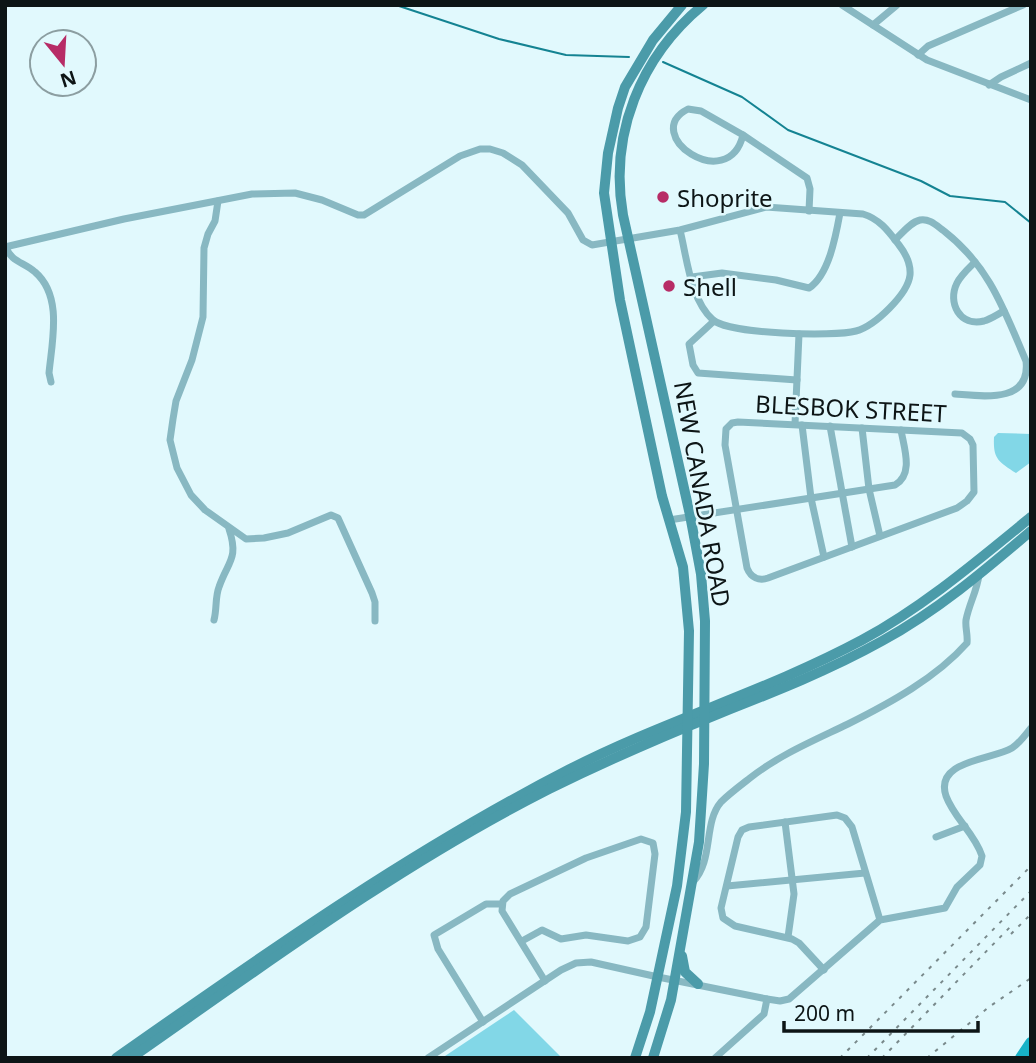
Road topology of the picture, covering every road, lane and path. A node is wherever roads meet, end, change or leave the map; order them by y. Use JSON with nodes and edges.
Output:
{"nodes":[{"id":1,"x":703,"y":5,"type":"edge"},
{"id":2,"x":842,"y":5,"type":"edge"},
{"id":3,"x":897,"y":5,"type":"edge"},
{"id":4,"x":1023,"y":5,"type":"edge"},
{"id":5,"x":680,"y":6,"type":"edge"},
{"id":6,"x":873,"y":25,"type":"junction"},
{"id":7,"x":918,"y":55,"type":"junction"},
{"id":8,"x":1031,"y":63,"type":"edge"},
{"id":9,"x":989,"y":85,"type":"junction"},
{"id":10,"x":1031,"y":100,"type":"edge"},
{"id":11,"x":743,"y":135,"type":"junction"},
{"id":12,"x":218,"y":201,"type":"junction"},
{"id":13,"x":809,"y":211,"type":"junction"},
{"id":14,"x":840,"y":213,"type":"junction"},
{"id":15,"x":680,"y":230,"type":"junction"},
{"id":16,"x":628,"y":240,"type":"junction"},
{"id":17,"x":895,"y":240,"type":"junction"},
{"id":18,"x":611,"y":242,"type":"junction"},
{"id":19,"x":6,"y":247,"type":"edge"},
{"id":20,"x":975,"y":262,"type":"junction"},
{"id":21,"x":692,"y":278,"type":"junction"},
{"id":22,"x":1004,"y":311,"type":"junction"},
{"id":23,"x":714,"y":321,"type":"junction"},
{"id":24,"x":799,"y":334,"type":"junction"},
{"id":25,"x":797,"y":380,"type":"junction"},
{"id":26,"x":51,"y":382,"type":"dead end"},
{"id":27,"x":955,"y":394,"type":"dead end"},
{"id":28,"x":798,"y":425,"type":"junction"},
{"id":29,"x":830,"y":426,"type":"junction"},
{"id":30,"x":862,"y":428,"type":"junction"},
{"id":31,"x":901,"y":430,"type":"junction"},
{"id":32,"x":869,"y":489,"type":"junction"},
{"id":33,"x":841,"y":494,"type":"junction"},
{"id":34,"x":811,"y":498,"type":"junction"},
{"id":35,"x":735,"y":509,"type":"junction"},
{"id":36,"x":690,"y":515,"type":"junction"},
{"id":37,"x":1031,"y":517,"type":"edge"},
{"id":38,"x":669,"y":520,"type":"junction"},
{"id":39,"x":229,"y":528,"type":"junction"},
{"id":40,"x":1031,"y":531,"type":"edge"},
{"id":41,"x":880,"y":536,"type":"junction"},
{"id":42,"x":852,"y":547,"type":"junction"},
{"id":43,"x":824,"y":557,"type":"junction"},
{"id":44,"x":979,"y":575,"type":"junction"},
{"id":45,"x":214,"y":620,"type":"dead end"},
{"id":46,"x":375,"y":621,"type":"dead end"},
{"id":47,"x":1031,"y":728,"type":"edge"},
{"id":48,"x":785,"y":822,"type":"junction"},
{"id":49,"x":965,"y":827,"type":"junction"},
{"id":50,"x":936,"y":837,"type":"dead end"},
{"id":51,"x":865,"y":873,"type":"junction"},
{"id":52,"x":792,"y":880,"type":"junction"},
{"id":53,"x":693,"y":882,"type":"junction"},
{"id":54,"x":727,"y":886,"type":"junction"},
{"id":55,"x":501,"y":904,"type":"junction"},
{"id":56,"x":880,"y":920,"type":"junction"},
{"id":57,"x":788,"y":937,"type":"junction"},
{"id":58,"x":522,"y":941,"type":"junction"},
{"id":59,"x":681,"y":948,"type":"junction"},
{"id":60,"x":824,"y":970,"type":"junction"},
{"id":61,"x":658,"y":977,"type":"junction"},
{"id":62,"x":673,"y":980,"type":"junction"},
{"id":63,"x":545,"y":981,"type":"junction"},
{"id":64,"x":698,"y":984,"type":"junction"},
{"id":65,"x":767,"y":999,"type":"junction"},
{"id":66,"x":483,"y":1021,"type":"junction"},
{"id":67,"x":116,"y":1058,"type":"edge"},
{"id":68,"x":131,"y":1058,"type":"edge"},
{"id":69,"x":428,"y":1058,"type":"edge"},
{"id":70,"x":635,"y":1058,"type":"edge"},
{"id":71,"x":653,"y":1058,"type":"edge"},
{"id":72,"x":715,"y":1058,"type":"edge"}],
"edges":[{"from":1,"to":16,"type":"main road","name":"NEW CANADA ROAD"},
{"from":2,"to":6,"type":"street"},
{"from":3,"to":6,"type":"street"},
{"from":4,"to":7,"type":"street"},
{"from":5,"to":18,"type":"main road","name":"NEW CANADA ROAD"},
{"from":6,"to":7,"type":"street"},
{"from":7,"to":9,"type":"street"},
{"from":8,"to":9,"type":"street"},
{"from":9,"to":10,"type":"street"},
{"from":11,"to":11,"type":"street"},
{"from":11,"to":13,"type":"street"},
{"from":12,"to":18,"type":"street"},
{"from":12,"to":19,"type":"street"},
{"from":12,"to":39,"type":"street"},
{"from":13,"to":14,"type":"street"},
{"from":13,"to":15,"type":"street"},
{"from":14,"to":17,"type":"street"},
{"from":14,"to":21,"type":"street"},
{"from":15,"to":16,"type":"street"},
{"from":15,"to":21,"type":"street"},
{"from":16,"to":18,"type":"street"},
{"from":16,"to":36,"type":"main road","name":"NEW CANADA ROAD"},
{"from":17,"to":20,"type":"street"},
{"from":17,"to":24,"type":"street"},
{"from":18,"to":38,"type":"main road","name":"NEW CANADA ROAD"},
{"from":19,"to":26,"type":"street"},
{"from":20,"to":22,"type":"street"},
{"from":20,"to":22,"type":"street"},
{"from":21,"to":23,"type":"street"},
{"from":22,"to":27,"type":"street"},
{"from":23,"to":24,"type":"street"},
{"from":23,"to":25,"type":"street"},
{"from":24,"to":25,"type":"street"},
{"from":25,"to":28,"type":"street"},
{"from":28,"to":29,"type":"street","name":"BLESBOK STREET"},
{"from":28,"to":34,"type":"street"},
{"from":28,"to":35,"type":"street","name":"BLESBOK STREET"},
{"from":29,"to":30,"type":"street","name":"BLESBOK STREET"},
{"from":29,"to":33,"type":"street"},
{"from":30,"to":31,"type":"street","name":"BLESBOK STREET"},
{"from":30,"to":32,"type":"street"},
{"from":31,"to":32,"type":"street"},
{"from":31,"to":41,"type":"street","name":"BLESBOK STREET"},
{"from":32,"to":33,"type":"street"},
{"from":32,"to":41,"type":"street"},
{"from":33,"to":34,"type":"street"},
{"from":33,"to":42,"type":"street"},
{"from":34,"to":35,"type":"street"},
{"from":34,"to":43,"type":"street"},
{"from":35,"to":36,"type":"street"},
{"from":35,"to":43,"type":"street","name":"BLESBOK STREET"},
{"from":36,"to":38,"type":"street"},
{"from":36,"to":53,"type":"main road","name":"NEW CANADA ROAD"},
{"from":37,"to":67,"type":"main road"},
{"from":38,"to":61,"type":"main road","name":"NEW CANADA ROAD"},
{"from":39,"to":45,"type":"street"},
{"from":39,"to":46,"type":"street"},
{"from":40,"to":44,"type":"main road"},
{"from":41,"to":42,"type":"street","name":"BLESBOK STREET"},
{"from":42,"to":43,"type":"street","name":"BLESBOK STREET"},
{"from":44,"to":53,"type":"street"},
{"from":44,"to":68,"type":"main road"},
{"from":47,"to":49,"type":"street"},
{"from":48,"to":51,"type":"street"},
{"from":48,"to":52,"type":"street"},
{"from":48,"to":54,"type":"street"},
{"from":49,"to":50,"type":"street"},
{"from":49,"to":56,"type":"street"},
{"from":51,"to":52,"type":"street"},
{"from":51,"to":56,"type":"street"},
{"from":52,"to":54,"type":"street"},
{"from":52,"to":57,"type":"street"},
{"from":53,"to":59,"type":"main road","name":"NEW CANADA ROAD"},
{"from":54,"to":57,"type":"street"},
{"from":55,"to":58,"type":"street"},
{"from":55,"to":58,"type":"street"},
{"from":55,"to":66,"type":"street"},
{"from":56,"to":60,"type":"street"},
{"from":57,"to":60,"type":"street"},
{"from":58,"to":63,"type":"street"},
{"from":59,"to":62,"type":"main road","name":"NEW CANADA ROAD"},
{"from":59,"to":64,"type":"main road"},
{"from":60,"to":65,"type":"street"},
{"from":61,"to":62,"type":"street"},
{"from":61,"to":63,"type":"street"},
{"from":61,"to":70,"type":"main road","name":"NEW CANADA ROAD"},
{"from":62,"to":64,"type":"street"},
{"from":62,"to":71,"type":"main road","name":"NEW CANADA ROAD"},
{"from":63,"to":66,"type":"street"},
{"from":64,"to":65,"type":"street"},
{"from":65,"to":72,"type":"street"},
{"from":66,"to":69,"type":"street"}]}
